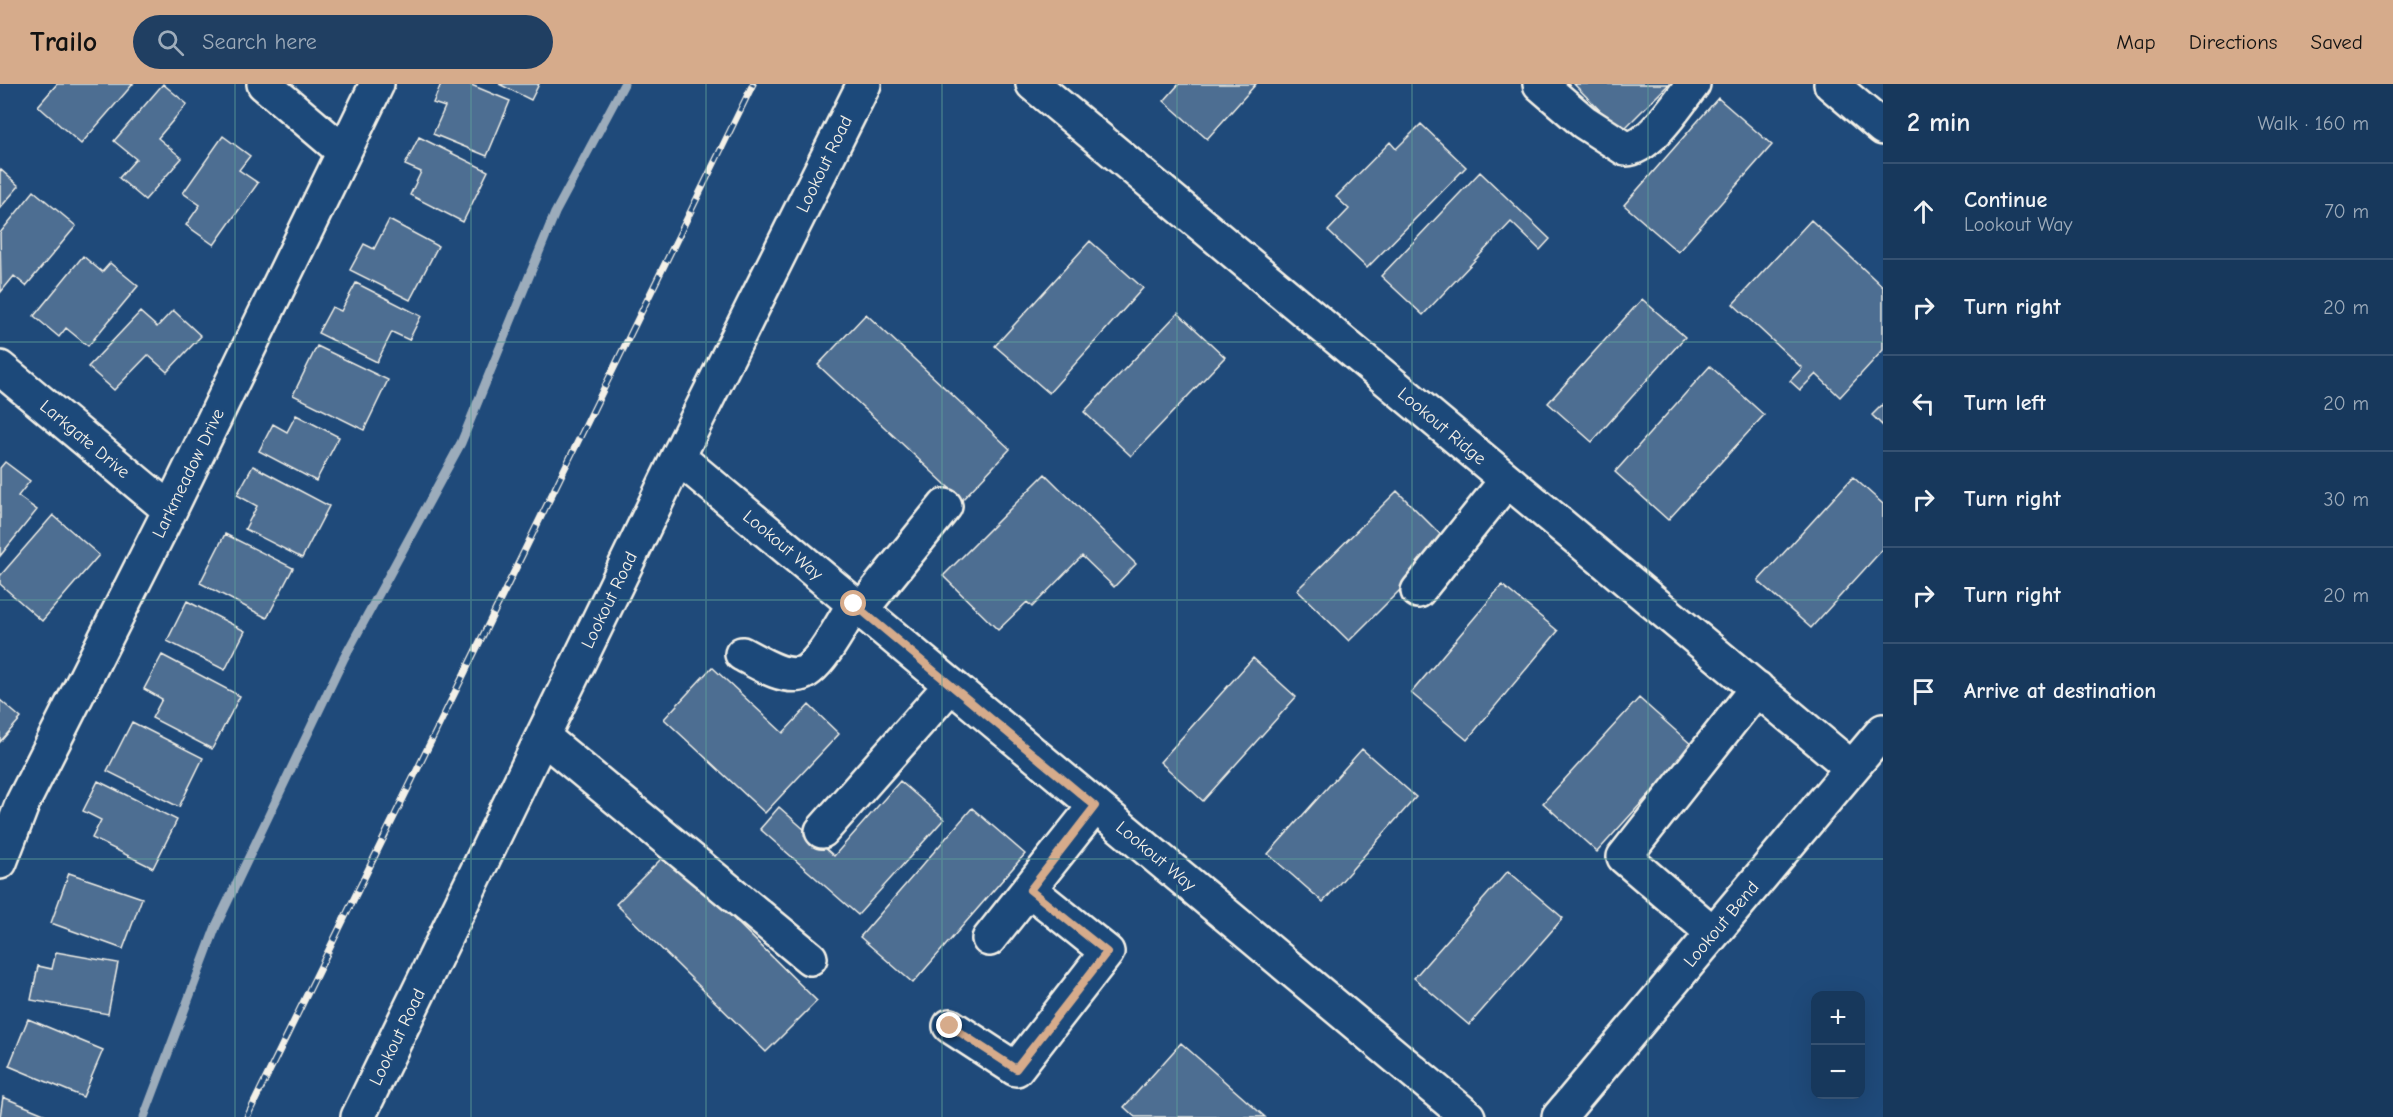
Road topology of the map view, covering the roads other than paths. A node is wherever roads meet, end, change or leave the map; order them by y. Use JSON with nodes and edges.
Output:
{"nodes":[{"id":1,"x":264,"y":84,"type":"edge"},
{"id":2,"x":377,"y":84,"type":"edge"},
{"id":3,"x":864,"y":84,"type":"edge"},
{"id":4,"x":1033,"y":84,"type":"edge"},
{"id":5,"x":1540,"y":84,"type":"edge"},
{"id":6,"x":1693,"y":84,"type":"edge"},
{"id":7,"x":1831,"y":84,"type":"edge"},
{"id":8,"x":1883,"y":127,"type":"edge"},
{"id":9,"x":344,"y":152,"type":"junction"},
{"id":10,"x":0,"y":368,"type":"edge"},
{"id":11,"x":678,"y":457,"type":"junction"},
{"id":12,"x":1507,"y":480,"type":"junction"},
{"id":13,"x":945,"y":506,"type":"dead end"},
{"id":14,"x":170,"y":510,"type":"junction"},
{"id":15,"x":1418,"y":591,"type":"dead end"},
{"id":16,"x":858,"y":607,"type":"junction"},
{"id":17,"x":742,"y":654,"type":"dead end"},
{"id":18,"x":951,"y":685,"type":"junction"},
{"id":19,"x":1756,"y":688,"type":"junction"},
{"id":20,"x":1883,"y":731,"type":"edge"},
{"id":21,"x":543,"y":736,"type":"junction"},
{"id":22,"x":1852,"y":768,"type":"junction"},
{"id":23,"x":1095,"y":806,"type":"junction"},
{"id":24,"x":822,"y":831,"type":"dead end"},
{"id":25,"x":0,"y":862,"type":"edge"},
{"id":26,"x":1030,"y":890,"type":"junction"},
{"id":27,"x":1713,"y":933,"type":"junction"},
{"id":28,"x":989,"y":939,"type":"dead end"},
{"id":29,"x":810,"y":958,"type":"dead end"},
{"id":30,"x":950,"y":1026,"type":"dead end"},
{"id":31,"x":358,"y":1117,"type":"edge"},
{"id":32,"x":1468,"y":1117,"type":"edge"},
{"id":33,"x":1559,"y":1117,"type":"edge"}],
"edges":[{"from":1,"to":9,"type":"street"},
{"from":2,"to":9,"type":"street","name":"Larkmeadow Drive"},
{"from":3,"to":11,"type":"street","name":"Lookout Road"},
{"from":4,"to":12,"type":"street","name":"Lookout Ridge"},
{"from":5,"to":6,"type":"street"},
{"from":7,"to":8,"type":"street"},
{"from":9,"to":14,"type":"street","name":"Larkmeadow Drive"},
{"from":10,"to":14,"type":"street","name":"Larkgate Drive"},
{"from":11,"to":16,"type":"street","name":"Lookout Way"},
{"from":11,"to":21,"type":"street","name":"Lookout Road"},
{"from":12,"to":15,"type":"street"},
{"from":12,"to":19,"type":"street","name":"Lookout Ridge"},
{"from":13,"to":16,"type":"street"},
{"from":14,"to":25,"type":"street","name":"Larkmeadow Drive"},
{"from":16,"to":17,"type":"street"},
{"from":16,"to":18,"type":"street","name":"Lookout Way"},
{"from":18,"to":23,"type":"street","name":"Lookout Way"},
{"from":18,"to":24,"type":"street"},
{"from":19,"to":22,"type":"street","name":"Lookout Ridge"},
{"from":19,"to":27,"type":"street"},
{"from":20,"to":22,"type":"street","name":"Lookout Bend"},
{"from":21,"to":29,"type":"street"},
{"from":21,"to":31,"type":"street","name":"Lookout Road"},
{"from":22,"to":27,"type":"street","name":"Lookout Bend"},
{"from":23,"to":26,"type":"street"},
{"from":23,"to":32,"type":"street","name":"Lookout Way"},
{"from":26,"to":28,"type":"street"},
{"from":26,"to":30,"type":"street"},
{"from":27,"to":33,"type":"street","name":"Lookout Bend"}]}
